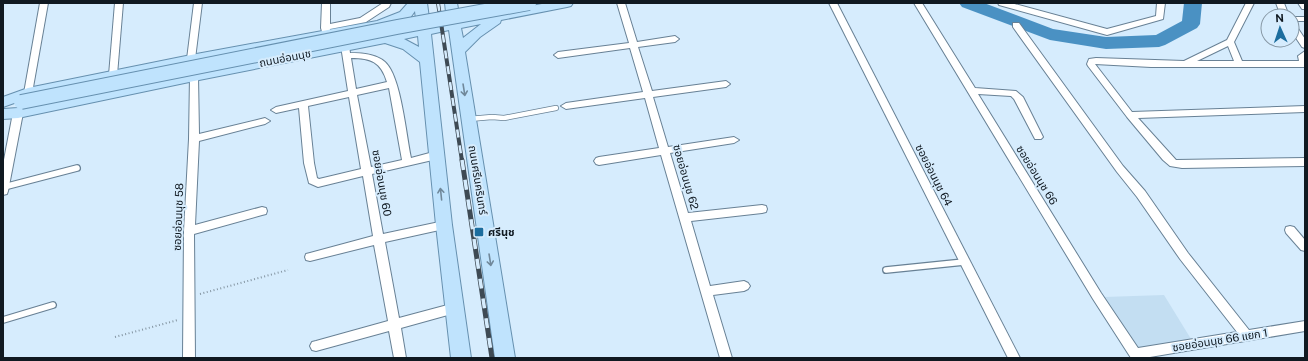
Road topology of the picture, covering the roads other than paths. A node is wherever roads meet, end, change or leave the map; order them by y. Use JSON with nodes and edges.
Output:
{"nodes":[{"id":1,"x":44,"y":3,"type":"edge"},
{"id":2,"x":119,"y":3,"type":"edge"},
{"id":3,"x":198,"y":3,"type":"edge"},
{"id":4,"x":326,"y":3,"type":"edge"},
{"id":5,"x":387,"y":3,"type":"edge"},
{"id":6,"x":415,"y":3,"type":"edge"},
{"id":7,"x":495,"y":3,"type":"edge"},
{"id":8,"x":567,"y":3,"type":"edge"},
{"id":9,"x":621,"y":3,"type":"edge"},
{"id":10,"x":833,"y":3,"type":"edge"},
{"id":11,"x":918,"y":3,"type":"edge"},
{"id":12,"x":1002,"y":3,"type":"edge"},
{"id":13,"x":1161,"y":3,"type":"edge"},
{"id":14,"x":1250,"y":3,"type":"edge"},
{"id":15,"x":1302,"y":3,"type":"edge"},
{"id":16,"x":531,"y":5,"type":"edge"},
{"id":17,"x":452,"y":7,"type":"edge"},
{"id":18,"x":1305,"y":7,"type":"edge"},
{"id":19,"x":422,"y":10,"type":"edge"},
{"id":20,"x":503,"y":16,"type":"junction"},
{"id":21,"x":382,"y":23,"type":"junction"},
{"id":22,"x":454,"y":24,"type":"junction"},
{"id":23,"x":1016,"y":25,"type":"dead end"},
{"id":24,"x":326,"y":31,"type":"junction"},
{"id":25,"x":342,"y":31,"type":"junction"},
{"id":26,"x":424,"y":31,"type":"junction"},
{"id":27,"x":383,"y":38,"type":"junction"},
{"id":28,"x":675,"y":39,"type":"dead end"},
{"id":29,"x":1230,"y":42,"type":"junction"},
{"id":30,"x":634,"y":44,"type":"junction"},
{"id":31,"x":346,"y":51,"type":"junction"},
{"id":32,"x":458,"y":51,"type":"junction"},
{"id":33,"x":1305,"y":54,"type":"edge"},
{"id":34,"x":558,"y":55,"type":"dead end"},
{"id":35,"x":191,"y":60,"type":"junction"},
{"id":36,"x":426,"y":60,"type":"junction"},
{"id":37,"x":1305,"y":63,"type":"edge"},
{"id":38,"x":1185,"y":64,"type":"junction"},
{"id":39,"x":1239,"y":64,"type":"junction"},
{"id":40,"x":113,"y":75,"type":"junction"},
{"id":41,"x":194,"y":76,"type":"junction"},
{"id":42,"x":393,"y":84,"type":"junction"},
{"id":43,"x":726,"y":84,"type":"dead end"},
{"id":44,"x":972,"y":91,"type":"junction"},
{"id":45,"x":354,"y":92,"type":"junction"},
{"id":46,"x":649,"y":94,"type":"junction"},
{"id":47,"x":3,"y":102,"type":"edge"},
{"id":48,"x":22,"y":103,"type":"junction"},
{"id":49,"x":303,"y":104,"type":"junction"},
{"id":50,"x":566,"y":106,"type":"dead end"},
{"id":51,"x":3,"y":107,"type":"edge"},
{"id":52,"x":556,"y":108,"type":"dead end"},
{"id":53,"x":1305,"y":108,"type":"edge"},
{"id":54,"x":276,"y":110,"type":"dead end"},
{"id":55,"x":3,"y":114,"type":"edge"},
{"id":56,"x":1130,"y":115,"type":"junction"},
{"id":57,"x":468,"y":119,"type":"junction"},
{"id":58,"x":265,"y":121,"type":"dead end"},
{"id":59,"x":1038,"y":137,"type":"dead end"},
{"id":60,"x":194,"y":139,"type":"junction"},
{"id":61,"x":734,"y":140,"type":"dead end"},
{"id":62,"x":666,"y":150,"type":"junction"},
{"id":63,"x":437,"y":155,"type":"junction"},
{"id":64,"x":599,"y":161,"type":"dead end"},
{"id":65,"x":407,"y":162,"type":"junction"},
{"id":66,"x":1305,"y":162,"type":"edge"},
{"id":67,"x":77,"y":168,"type":"dead end"},
{"id":68,"x":368,"y":172,"type":"junction"},
{"id":69,"x":3,"y":189,"type":"edge"},
{"id":70,"x":762,"y":209,"type":"dead end"},
{"id":71,"x":262,"y":211,"type":"dead end"},
{"id":72,"x":685,"y":218,"type":"junction"},
{"id":73,"x":444,"y":225,"type":"junction"},
{"id":74,"x":188,"y":230,"type":"junction"},
{"id":75,"x":1290,"y":230,"type":"dead end"},
{"id":76,"x":379,"y":239,"type":"junction"},
{"id":77,"x":1305,"y":247,"type":"edge"},
{"id":78,"x":310,"y":257,"type":"dead end"},
{"id":79,"x":964,"y":262,"type":"junction"},
{"id":80,"x":886,"y":270,"type":"dead end"},
{"id":81,"x":744,"y":286,"type":"dead end"},
{"id":82,"x":706,"y":291,"type":"junction"},
{"id":83,"x":53,"y":305,"type":"dead end"},
{"id":84,"x":454,"y":308,"type":"junction"},
{"id":85,"x":3,"y":320,"type":"edge"},
{"id":86,"x":394,"y":324,"type":"junction"},
{"id":87,"x":1305,"y":326,"type":"edge"},
{"id":88,"x":1246,"y":335,"type":"junction"},
{"id":89,"x":316,"y":346,"type":"dead end"},
{"id":90,"x":1136,"y":356,"type":"edge"},
{"id":91,"x":189,"y":358,"type":"edge"},
{"id":92,"x":400,"y":358,"type":"edge"},
{"id":93,"x":461,"y":358,"type":"edge"},
{"id":94,"x":505,"y":358,"type":"edge"},
{"id":95,"x":726,"y":358,"type":"edge"},
{"id":96,"x":1014,"y":358,"type":"edge"}],
"edges":[{"from":1,"to":48,"type":"street"},
{"from":2,"to":40,"type":"street"},
{"from":3,"to":35,"type":"street"},
{"from":4,"to":24,"type":"street"},
{"from":5,"to":24,"type":"street"},
{"from":6,"to":21,"type":"main road"},
{"from":7,"to":17,"type":"main road","name":"ถนนอ่อนนุช"},
{"from":8,"to":16,"type":"main road","name":"ถนนอ่อนนุช"},
{"from":9,"to":30,"type":"street","name":"ซอยอ่อนนุช 62"},
{"from":10,"to":79,"type":"street","name":"ซอยอ่อนนุช 64"},
{"from":11,"to":44,"type":"street","name":"ซอยอ่อนนุช 66"},
{"from":12,"to":13,"type":"street"},
{"from":14,"to":29,"type":"street"},
{"from":15,"to":18,"type":"street"},
{"from":16,"to":20,"type":"main road","name":"ถนนอ่อนนุช"},
{"from":16,"to":48,"type":"main road","name":"ถนนอ่อนนุช","bridge":true},
{"from":17,"to":19,"type":"main road","name":"ถนนอ่อนนุช"},
{"from":17,"to":22,"type":"main road","name":"ถนนศรีนครินทร์"},
{"from":19,"to":21,"type":"main road","name":"ถนนอ่อนนุช"},
{"from":19,"to":26,"type":"main road"},
{"from":20,"to":22,"type":"main road","name":"ถนนอ่อนนุช"},
{"from":20,"to":32,"type":"main road"},
{"from":21,"to":25,"type":"main road","name":"ถนนอ่อนนุช"},
{"from":22,"to":26,"type":"main road","name":"ถนนอ่อนนุช"},
{"from":22,"to":32,"type":"main road","name":"ถนนศรีนครินทร์"},
{"from":23,"to":88,"type":"street"},
{"from":24,"to":25,"type":"main road","name":"ถนนอ่อนนุช"},
{"from":24,"to":35,"type":"main road","name":"ถนนอ่อนนุช"},
{"from":25,"to":31,"type":"main road"},
{"from":26,"to":27,"type":"main road","name":"ถนนอ่อนนุช"},
{"from":26,"to":36,"type":"main road"},
{"from":27,"to":31,"type":"main road","name":"ถนนอ่อนนุช"},
{"from":27,"to":36,"type":"main road"},
{"from":28,"to":30,"type":"street"},
{"from":29,"to":38,"type":"street"},
{"from":29,"to":39,"type":"street"},
{"from":30,"to":34,"type":"street"},
{"from":30,"to":46,"type":"street","name":"ซอยอ่อนนุช 62"},
{"from":31,"to":41,"type":"main road","name":"ถนนอ่อนนุช"},
{"from":31,"to":42,"type":"street"},
{"from":31,"to":45,"type":"street","name":"ซอยอ่อนนุช 60"},
{"from":32,"to":57,"type":"main road","name":"ถนนศรีนครินทร์","one_way":true},
{"from":33,"to":37,"type":"street"},
{"from":35,"to":40,"type":"main road","name":"ถนนอ่อนนุช"},
{"from":36,"to":63,"type":"main road"},
{"from":37,"to":39,"type":"street"},
{"from":38,"to":39,"type":"street"},
{"from":38,"to":56,"type":"street"},
{"from":40,"to":48,"type":"main road","name":"ถนนอ่อนนุช"},
{"from":41,"to":48,"type":"main road","name":"ถนนอ่อนนุช"},
{"from":41,"to":60,"type":"street","name":"ซอยอ่อนนุช 58"},
{"from":42,"to":45,"type":"street"},
{"from":42,"to":65,"type":"street"},
{"from":43,"to":46,"type":"street"},
{"from":44,"to":59,"type":"street"},
{"from":44,"to":90,"type":"street","name":"ซอยอ่อนนุช 66"},
{"from":45,"to":49,"type":"street"},
{"from":45,"to":68,"type":"street","name":"ซอยอ่อนนุช 60"},
{"from":46,"to":50,"type":"street"},
{"from":46,"to":62,"type":"street","name":"ซอยอ่อนนุช 62"},
{"from":47,"to":48,"type":"main road","name":"ถนนอ่อนนุช"},
{"from":48,"to":51,"type":"main road","name":"ถนนอ่อนนุช"},
{"from":48,"to":55,"type":"main road","name":"ถนนอ่อนนุช"},
{"from":48,"to":69,"type":"street"},
{"from":49,"to":54,"type":"street"},
{"from":49,"to":68,"type":"street"},
{"from":52,"to":57,"type":"lane"},
{"from":53,"to":56,"type":"street"},
{"from":56,"to":66,"type":"street"},
{"from":57,"to":94,"type":"main road","name":"ถนนศรีนครินทร์","one_way":true},
{"from":58,"to":60,"type":"street"},
{"from":60,"to":74,"type":"street","name":"ซอยอ่อนนุช 58"},
{"from":61,"to":62,"type":"street"},
{"from":62,"to":64,"type":"street"},
{"from":62,"to":72,"type":"street","name":"ซอยอ่อนนุช 62"},
{"from":63,"to":65,"type":"street"},
{"from":73,"to":63,"type":"main road","one_way":true},
{"from":65,"to":68,"type":"street"},
{"from":67,"to":69,"type":"lane"},
{"from":68,"to":76,"type":"street","name":"ซอยอ่อนนุช 60"},
{"from":70,"to":72,"type":"street"},
{"from":71,"to":74,"type":"street"},
{"from":72,"to":82,"type":"street","name":"ซอยอ่อนนุช 62"},
{"from":73,"to":76,"type":"street"},
{"from":73,"to":84,"type":"main road"},
{"from":74,"to":91,"type":"street","name":"ซอยอ่อนนุช 58"},
{"from":75,"to":77,"type":"street"},
{"from":76,"to":78,"type":"street"},
{"from":76,"to":86,"type":"street","name":"ซอยอ่อนนุช 60"},
{"from":79,"to":80,"type":"lane"},
{"from":79,"to":96,"type":"street","name":"ซอยอ่อนนุช 64"},
{"from":81,"to":82,"type":"street"},
{"from":82,"to":95,"type":"street","name":"ซอยอ่อนนุช 62"},
{"from":83,"to":85,"type":"lane"},
{"from":84,"to":86,"type":"street"},
{"from":84,"to":93,"type":"main road"},
{"from":86,"to":89,"type":"street"},
{"from":86,"to":92,"type":"street","name":"ซอยอ่อนนุช 60"},
{"from":87,"to":88,"type":"street","name":"ซอยอ่อนนุช 66 แยก 1"},
{"from":88,"to":90,"type":"street","name":"ซอยอ่อนนุช 66 แยก 1"}]}
